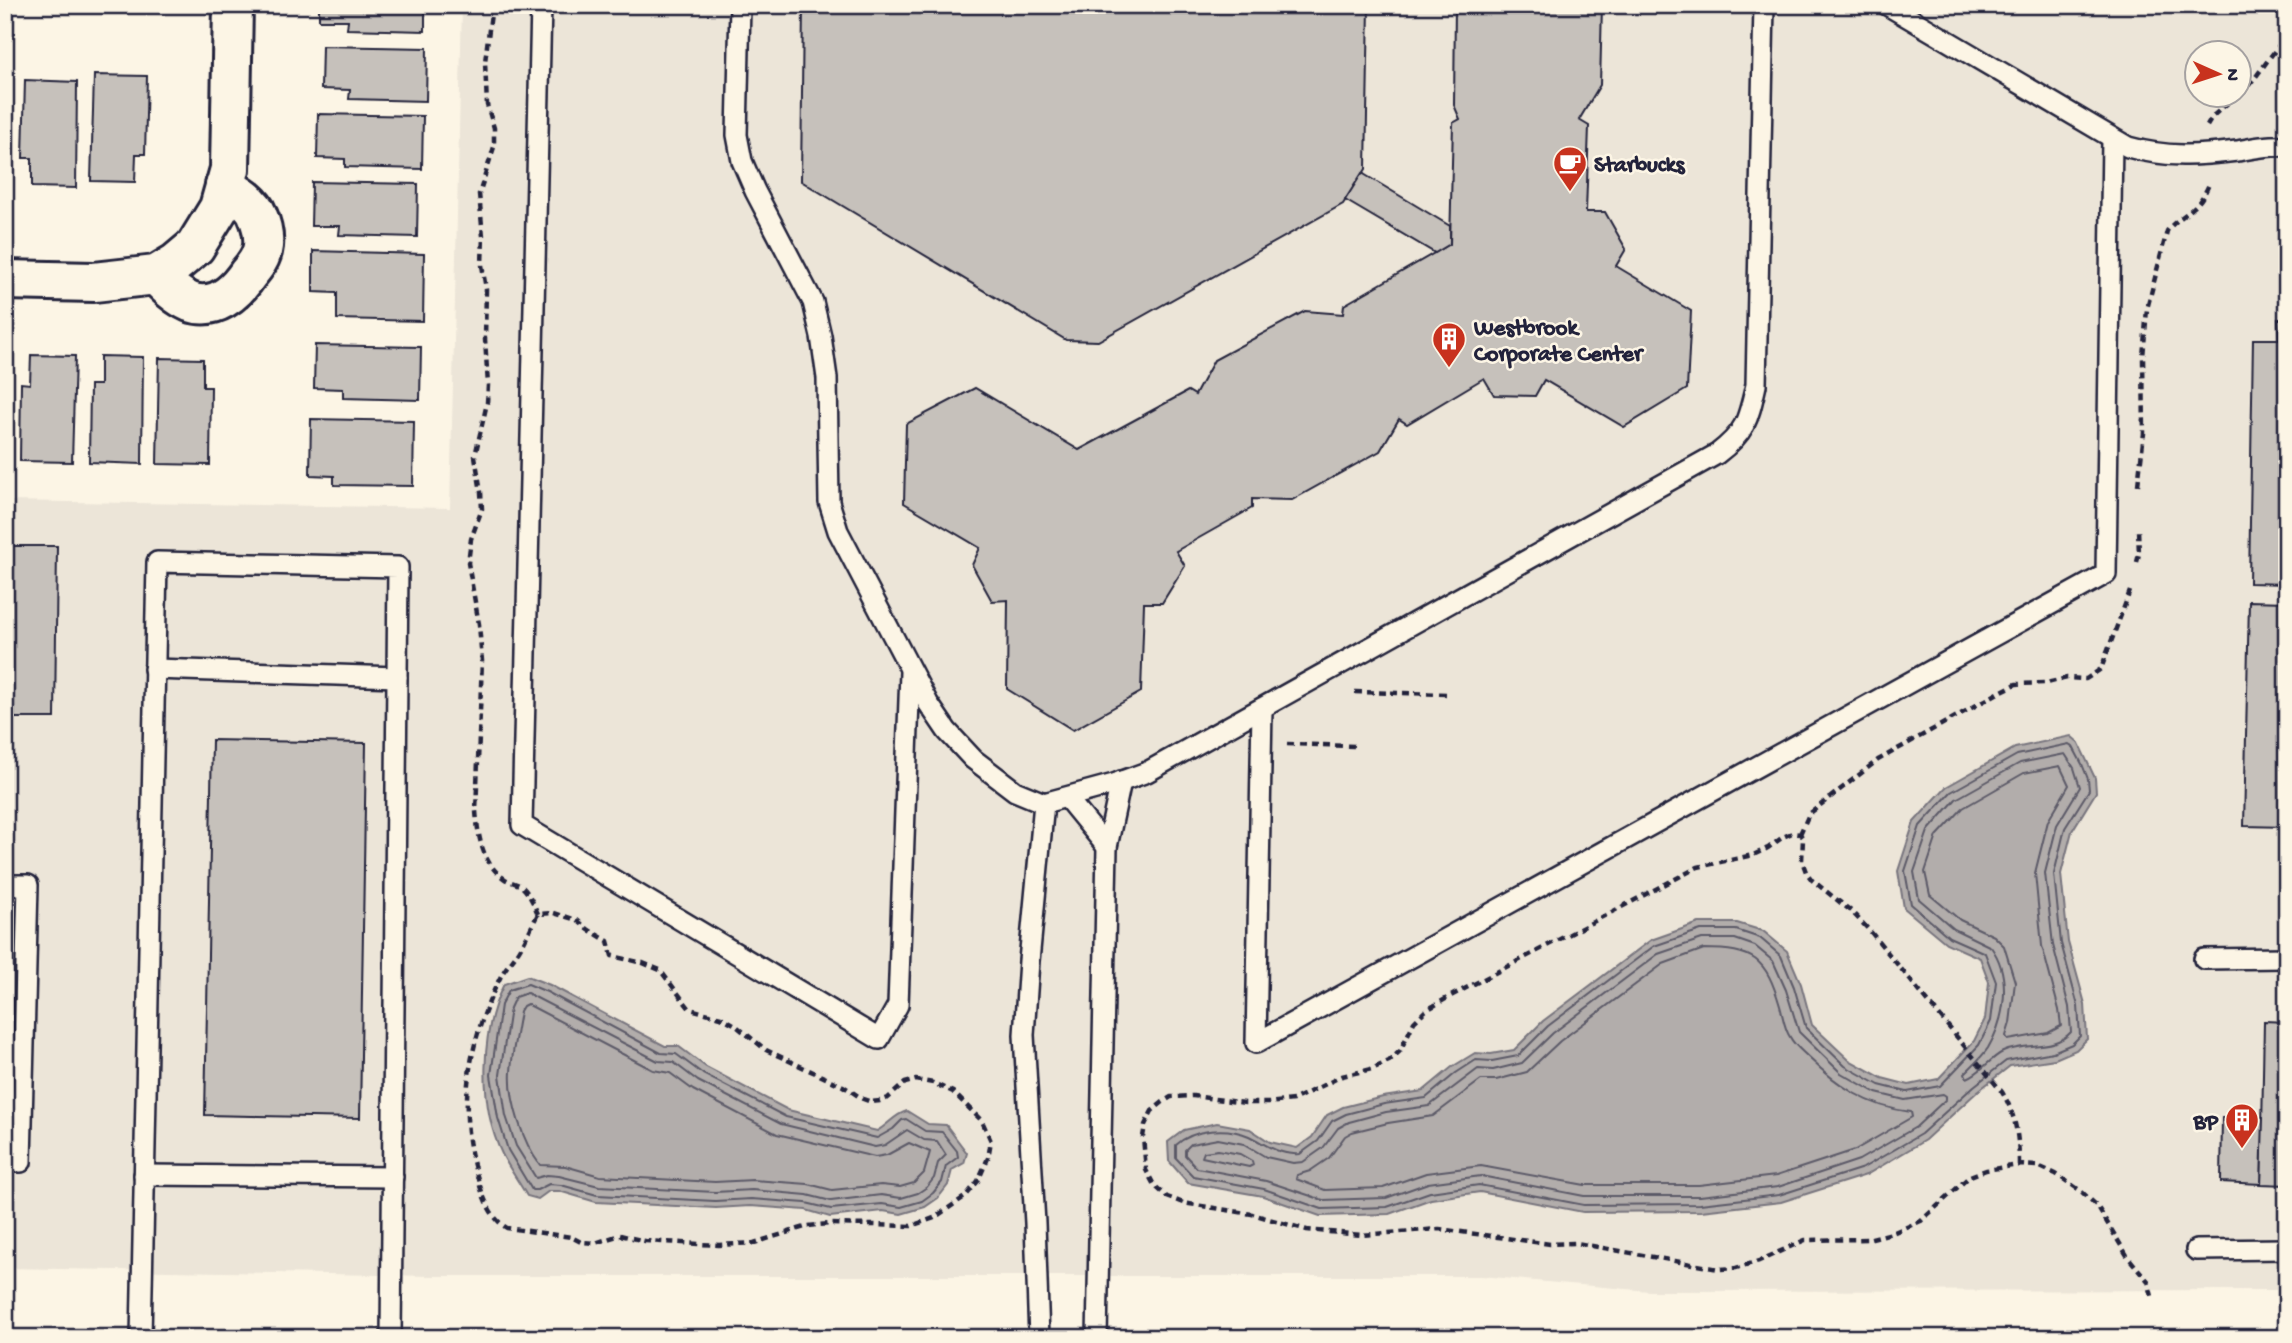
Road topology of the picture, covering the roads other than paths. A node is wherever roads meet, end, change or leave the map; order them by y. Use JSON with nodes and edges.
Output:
{"nodes":[{"id":1,"x":233,"y":5,"type":"edge"},
{"id":2,"x":541,"y":5,"type":"edge"},
{"id":3,"x":740,"y":5,"type":"edge"},
{"id":4,"x":1764,"y":5,"type":"edge"},
{"id":5,"x":1887,"y":5,"type":"edge"},
{"id":6,"x":2287,"y":135,"type":"edge"},
{"id":7,"x":2112,"y":138,"type":"junction"},
{"id":8,"x":2278,"y":146,"type":"edge"},
{"id":9,"x":225,"y":186,"type":"junction"},
{"id":10,"x":156,"y":275,"type":"junction"},
{"id":11,"x":5,"y":280,"type":"edge"},
{"id":12,"x":910,"y":668,"type":"junction"},
{"id":13,"x":154,"y":669,"type":"junction"},
{"id":14,"x":397,"y":677,"type":"junction"},
{"id":15,"x":1262,"y":708,"type":"junction"},
{"id":16,"x":1121,"y":781,"type":"junction"},
{"id":17,"x":1068,"y":798,"type":"junction"},
{"id":18,"x":1044,"y":803,"type":"junction"},
{"id":19,"x":1107,"y":847,"type":"junction"},
{"id":20,"x":5,"y":886,"type":"edge"},
{"id":21,"x":2287,"y":958,"type":"edge"},
{"id":22,"x":2204,"y":959,"type":"dead end"},
{"id":23,"x":5,"y":1162,"type":"edge"},
{"id":24,"x":144,"y":1175,"type":"junction"},
{"id":25,"x":393,"y":1177,"type":"junction"},
{"id":26,"x":2287,"y":1249,"type":"edge"},
{"id":27,"x":2196,"y":1250,"type":"dead end"},
{"id":28,"x":141,"y":1338,"type":"edge"},
{"id":29,"x":391,"y":1338,"type":"edge"},
{"id":30,"x":1039,"y":1338,"type":"edge"},
{"id":31,"x":1097,"y":1338,"type":"edge"}],
"edges":[{"from":1,"to":9,"type":"street"},
{"from":2,"to":12,"type":"lane"},
{"from":3,"to":12,"type":"lane"},
{"from":4,"to":15,"type":"lane"},
{"from":5,"to":7,"type":"lane"},
{"from":6,"to":8,"type":"lane"},
{"from":7,"to":8,"type":"lane"},
{"from":7,"to":15,"type":"lane"},
{"from":9,"to":10,"type":"street"},
{"from":9,"to":10,"type":"street"},
{"from":10,"to":11,"type":"street"},
{"from":12,"to":18,"type":"lane"},
{"from":13,"to":14,"type":"lane"},
{"from":13,"to":14,"type":"lane"},
{"from":13,"to":24,"type":"lane"},
{"from":14,"to":25,"type":"lane"},
{"from":15,"to":16,"type":"lane"},
{"from":16,"to":17,"type":"lane"},
{"from":16,"to":19,"type":"lane"},
{"from":17,"to":18,"type":"lane"},
{"from":17,"to":19,"type":"lane"},
{"from":18,"to":30,"type":"lane"},
{"from":19,"to":31,"type":"lane"},
{"from":20,"to":23,"type":"lane"},
{"from":21,"to":22,"type":"lane"},
{"from":24,"to":25,"type":"lane"},
{"from":24,"to":28,"type":"lane"},
{"from":25,"to":29,"type":"lane"},
{"from":26,"to":27,"type":"lane"}]}
